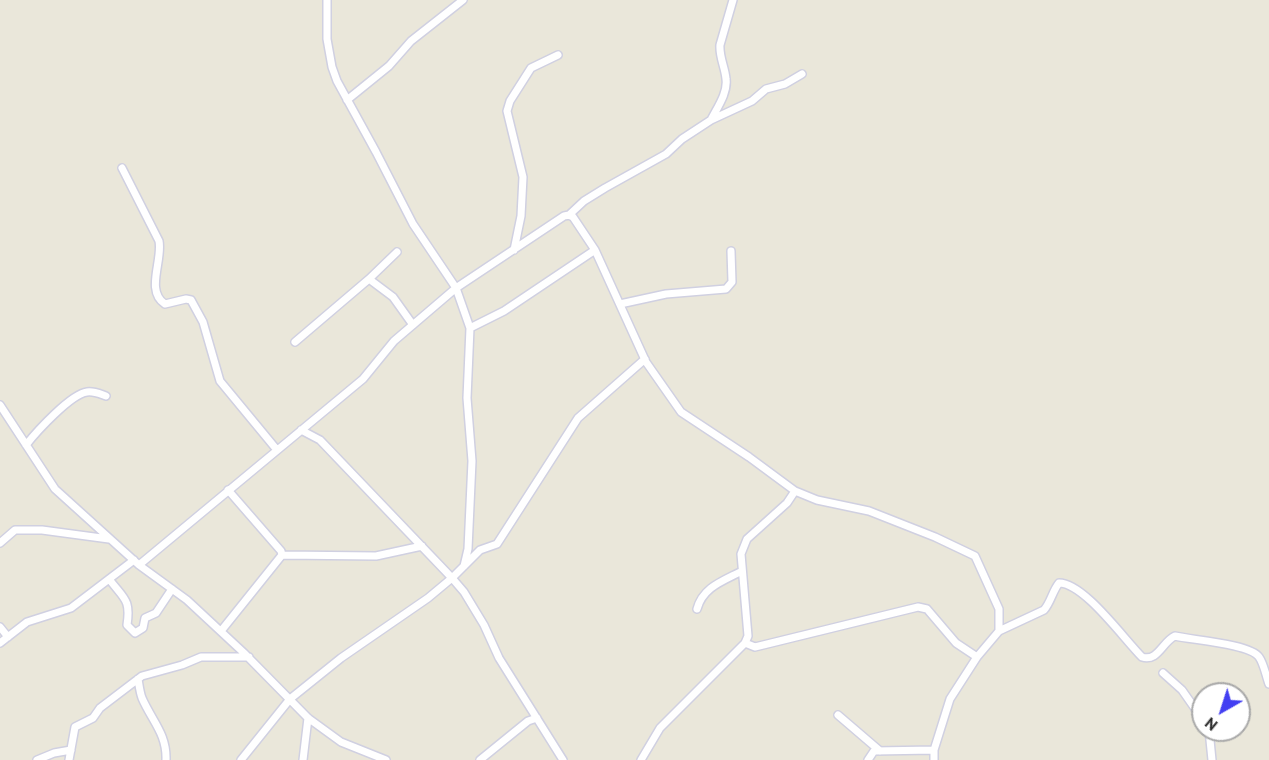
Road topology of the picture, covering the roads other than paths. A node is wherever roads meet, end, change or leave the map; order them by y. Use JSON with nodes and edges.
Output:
{"nodes":[{"id":1,"x":327,"y":0,"type":"edge"},
{"id":2,"x":463,"y":0,"type":"edge"},
{"id":3,"x":733,"y":0,"type":"edge"},
{"id":4,"x":558,"y":55,"type":"dead end"},
{"id":5,"x":802,"y":74,"type":"dead end"},
{"id":6,"x":347,"y":100,"type":"junction"},
{"id":7,"x":711,"y":120,"type":"junction"},
{"id":8,"x":123,"y":168,"type":"dead end"},
{"id":9,"x":569,"y":215,"type":"junction"},
{"id":10,"x":514,"y":250,"type":"junction"},
{"id":11,"x":595,"y":250,"type":"junction"},
{"id":12,"x":731,"y":251,"type":"dead end"},
{"id":13,"x":397,"y":252,"type":"dead end"},
{"id":14,"x":369,"y":279,"type":"junction"},
{"id":15,"x":456,"y":288,"type":"junction"},
{"id":16,"x":620,"y":304,"type":"junction"},
{"id":17,"x":413,"y":325,"type":"junction"},
{"id":18,"x":470,"y":328,"type":"junction"},
{"id":19,"x":296,"y":342,"type":"dead end"},
{"id":20,"x":645,"y":359,"type":"junction"},
{"id":21,"x":106,"y":396,"type":"dead end"},
{"id":22,"x":0,"y":405,"type":"edge"},
{"id":23,"x":301,"y":430,"type":"junction"},
{"id":24,"x":26,"y":445,"type":"junction"},
{"id":25,"x":277,"y":450,"type":"junction"},
{"id":26,"x":228,"y":490,"type":"junction"},
{"id":27,"x":795,"y":490,"type":"junction"},
{"id":28,"x":111,"y":539,"type":"junction"},
{"id":29,"x":0,"y":543,"type":"edge"},
{"id":30,"x":422,"y":546,"type":"junction"},
{"id":31,"x":282,"y":555,"type":"junction"},
{"id":32,"x":136,"y":562,"type":"junction"},
{"id":33,"x":464,"y":566,"type":"junction"},
{"id":34,"x":742,"y":572,"type":"junction"},
{"id":35,"x":452,"y":578,"type":"junction"},
{"id":36,"x":110,"y":579,"type":"junction"},
{"id":37,"x":172,"y":589,"type":"junction"},
{"id":38,"x":697,"y":609,"type":"dead end"},
{"id":39,"x":0,"y":627,"type":"edge"},
{"id":40,"x":221,"y":631,"type":"junction"},
{"id":41,"x":999,"y":631,"type":"junction"},
{"id":42,"x":8,"y":638,"type":"junction"},
{"id":43,"x":0,"y":643,"type":"edge"},
{"id":44,"x":745,"y":643,"type":"junction"},
{"id":45,"x":249,"y":657,"type":"junction"},
{"id":46,"x":977,"y":657,"type":"junction"},
{"id":47,"x":1163,"y":673,"type":"dead end"},
{"id":48,"x":138,"y":679,"type":"junction"},
{"id":49,"x":1269,"y":684,"type":"edge"},
{"id":50,"x":290,"y":699,"type":"junction"},
{"id":51,"x":1191,"y":703,"type":"edge"},
{"id":52,"x":838,"y":715,"type":"dead end"},
{"id":53,"x":308,"y":718,"type":"junction"},
{"id":54,"x":537,"y":718,"type":"junction"},
{"id":55,"x":1210,"y":742,"type":"edge"},
{"id":56,"x":71,"y":750,"type":"junction"},
{"id":57,"x":934,"y":750,"type":"junction"},
{"id":58,"x":880,"y":751,"type":"junction"},
{"id":59,"x":37,"y":760,"type":"edge"},
{"id":60,"x":69,"y":760,"type":"edge"},
{"id":61,"x":166,"y":760,"type":"edge"},
{"id":62,"x":241,"y":760,"type":"edge"},
{"id":63,"x":303,"y":760,"type":"edge"},
{"id":64,"x":386,"y":760,"type":"edge"},
{"id":65,"x":480,"y":760,"type":"edge"},
{"id":66,"x":563,"y":760,"type":"edge"},
{"id":67,"x":641,"y":760,"type":"edge"},
{"id":68,"x":868,"y":760,"type":"edge"},
{"id":69,"x":933,"y":760,"type":"edge"},
{"id":70,"x":1212,"y":760,"type":"edge"}],
"edges":[{"from":1,"to":6,"type":"street"},
{"from":2,"to":6,"type":"street"},
{"from":3,"to":7,"type":"street"},
{"from":4,"to":10,"type":"street"},
{"from":5,"to":7,"type":"street"},
{"from":6,"to":15,"type":"street"},
{"from":7,"to":9,"type":"street"},
{"from":8,"to":25,"type":"street"},
{"from":9,"to":10,"type":"street"},
{"from":9,"to":11,"type":"street"},
{"from":10,"to":15,"type":"street"},
{"from":11,"to":16,"type":"street"},
{"from":11,"to":18,"type":"street"},
{"from":12,"to":16,"type":"street"},
{"from":13,"to":14,"type":"street"},
{"from":14,"to":17,"type":"street"},
{"from":14,"to":19,"type":"street"},
{"from":15,"to":17,"type":"street"},
{"from":15,"to":18,"type":"street"},
{"from":16,"to":20,"type":"street"},
{"from":17,"to":23,"type":"street"},
{"from":18,"to":33,"type":"street"},
{"from":20,"to":27,"type":"street"},
{"from":20,"to":33,"type":"street"},
{"from":21,"to":24,"type":"street"},
{"from":22,"to":24,"type":"street"},
{"from":23,"to":25,"type":"street"},
{"from":23,"to":30,"type":"street"},
{"from":24,"to":28,"type":"street"},
{"from":25,"to":26,"type":"street"},
{"from":26,"to":31,"type":"street"},
{"from":26,"to":32,"type":"street"},
{"from":27,"to":34,"type":"street"},
{"from":27,"to":41,"type":"street"},
{"from":28,"to":29,"type":"street"},
{"from":28,"to":32,"type":"street"},
{"from":30,"to":31,"type":"street"},
{"from":30,"to":35,"type":"street"},
{"from":31,"to":40,"type":"street"},
{"from":32,"to":36,"type":"street"},
{"from":32,"to":37,"type":"street"},
{"from":33,"to":35,"type":"street"},
{"from":34,"to":38,"type":"street"},
{"from":34,"to":44,"type":"street"},
{"from":35,"to":50,"type":"street"},
{"from":35,"to":54,"type":"street"},
{"from":36,"to":37,"type":"street"},
{"from":36,"to":42,"type":"street"},
{"from":37,"to":40,"type":"street"},
{"from":39,"to":42,"type":"street"},
{"from":40,"to":45,"type":"street"},
{"from":41,"to":46,"type":"street"},
{"from":41,"to":49,"type":"street"},
{"from":42,"to":43,"type":"street"},
{"from":44,"to":46,"type":"street"},
{"from":44,"to":67,"type":"street"},
{"from":45,"to":48,"type":"street"},
{"from":45,"to":50,"type":"street"},
{"from":46,"to":57,"type":"street"},
{"from":47,"to":51,"type":"street"},
{"from":48,"to":56,"type":"street"},
{"from":48,"to":61,"type":"street"},
{"from":50,"to":53,"type":"street"},
{"from":50,"to":62,"type":"street"},
{"from":52,"to":58,"type":"street"},
{"from":53,"to":63,"type":"street"},
{"from":53,"to":64,"type":"street"},
{"from":54,"to":65,"type":"street"},
{"from":54,"to":66,"type":"street"},
{"from":55,"to":70,"type":"street"},
{"from":56,"to":59,"type":"street"},
{"from":56,"to":60,"type":"street"},
{"from":57,"to":58,"type":"street"},
{"from":57,"to":69,"type":"street"},
{"from":58,"to":68,"type":"street"}]}
